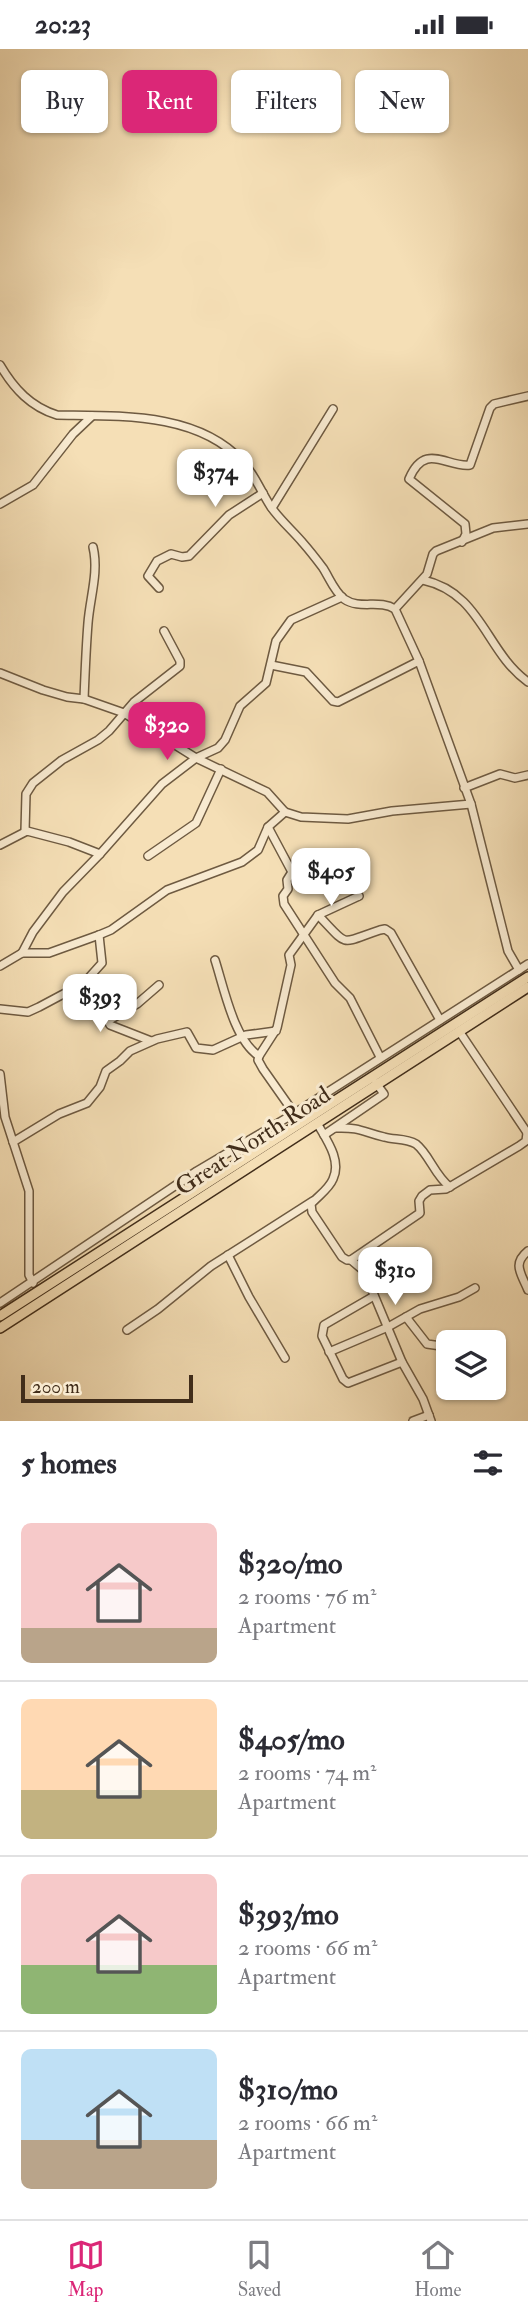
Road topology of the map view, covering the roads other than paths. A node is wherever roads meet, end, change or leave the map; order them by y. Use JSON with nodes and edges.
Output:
{"nodes":[{"id":1,"x":0,"y":365,"type":"edge"},
{"id":2,"x":528,"y":396,"type":"edge"},
{"id":3,"x":333,"y":409,"type":"dead end"},
{"id":4,"x":92,"y":416,"type":"junction"},
{"id":5,"x":263,"y":492,"type":"junction"},
{"id":6,"x":0,"y":505,"type":"edge"},
{"id":7,"x":272,"y":508,"type":"junction"},
{"id":8,"x":528,"y":524,"type":"edge"},
{"id":9,"x":462,"y":542,"type":"junction"},
{"id":10,"x":93,"y":547,"type":"dead end"},
{"id":11,"x":423,"y":580,"type":"junction"},
{"id":12,"x":159,"y":588,"type":"dead end"},
{"id":13,"x":342,"y":597,"type":"junction"},
{"id":14,"x":395,"y":609,"type":"junction"},
{"id":15,"x":164,"y":631,"type":"dead end"},
{"id":16,"x":419,"y":661,"type":"junction"},
{"id":17,"x":271,"y":664,"type":"junction"},
{"id":18,"x":0,"y":673,"type":"edge"},
{"id":19,"x":527,"y":680,"type":"edge"},
{"id":20,"x":84,"y":699,"type":"junction"},
{"id":21,"x":124,"y":713,"type":"junction"},
{"id":22,"x":196,"y":758,"type":"junction"},
{"id":23,"x":221,"y":769,"type":"junction"},
{"id":24,"x":528,"y":775,"type":"edge"},
{"id":25,"x":464,"y":789,"type":"junction"},
{"id":26,"x":471,"y":804,"type":"junction"},
{"id":27,"x":285,"y":812,"type":"junction"},
{"id":28,"x":268,"y":827,"type":"junction"},
{"id":29,"x":25,"y":831,"type":"junction"},
{"id":30,"x":0,"y":845,"type":"edge"},
{"id":31,"x":100,"y":854,"type":"junction"},
{"id":32,"x":148,"y":856,"type":"dead end"},
{"id":33,"x":359,"y":896,"type":"dead end"},
{"id":34,"x":318,"y":915,"type":"junction"},
{"id":35,"x":99,"y":935,"type":"junction"},
{"id":36,"x":303,"y":935,"type":"junction"},
{"id":37,"x":22,"y":953,"type":"junction"},
{"id":38,"x":215,"y":960,"type":"dead end"},
{"id":39,"x":528,"y":964,"type":"edge"},
{"id":40,"x":0,"y":966,"type":"edge"},
{"id":41,"x":519,"y":970,"type":"junction"},
{"id":42,"x":528,"y":977,"type":"edge"},
{"id":43,"x":84,"y":983,"type":"junction"},
{"id":44,"x":159,"y":985,"type":"dead end"},
{"id":45,"x":528,"y":987,"type":"edge"},
{"id":46,"x":0,"y":1010,"type":"edge"},
{"id":47,"x":440,"y":1020,"type":"junction"},
{"id":48,"x":108,"y":1021,"type":"junction"},
{"id":49,"x":276,"y":1031,"type":"junction"},
{"id":50,"x":459,"y":1031,"type":"junction"},
{"id":51,"x":243,"y":1037,"type":"junction"},
{"id":52,"x":151,"y":1041,"type":"junction"},
{"id":53,"x":258,"y":1056,"type":"junction"},
{"id":54,"x":380,"y":1057,"type":"junction"},
{"id":55,"x":0,"y":1073,"type":"edge"},
{"id":56,"x":376,"y":1083,"type":"junction"},
{"id":57,"x":295,"y":1113,"type":"junction"},
{"id":58,"x":3,"y":1118,"type":"edge"},
{"id":59,"x":301,"y":1123,"type":"junction"},
{"id":60,"x":317,"y":1123,"type":"junction"},
{"id":61,"x":336,"y":1128,"type":"junction"},
{"id":62,"x":527,"y":1134,"type":"edge"},
{"id":63,"x":324,"y":1135,"type":"junction"},
{"id":64,"x":13,"y":1142,"type":"junction"},
{"id":65,"x":450,"y":1187,"type":"junction"},
{"id":66,"x":313,"y":1201,"type":"junction"},
{"id":67,"x":528,"y":1251,"type":"edge"},
{"id":68,"x":228,"y":1255,"type":"junction"},
{"id":69,"x":351,"y":1260,"type":"junction"},
{"id":70,"x":33,"y":1283,"type":"junction"},
{"id":71,"x":475,"y":1288,"type":"dead end"},
{"id":72,"x":528,"y":1290,"type":"edge"},
{"id":73,"x":374,"y":1296,"type":"junction"},
{"id":74,"x":0,"y":1303,"type":"edge"},
{"id":75,"x":0,"y":1315,"type":"edge"},
{"id":76,"x":406,"y":1317,"type":"junction"},
{"id":77,"x":388,"y":1327,"type":"junction"},
{"id":78,"x":0,"y":1328,"type":"edge"},
{"id":79,"x":127,"y":1330,"type":"dead end"},
{"id":80,"x":436,"y":1345,"type":"edge"},
{"id":81,"x":329,"y":1352,"type":"junction"},
{"id":82,"x":285,"y":1357,"type":"dead end"},
{"id":83,"x":402,"y":1362,"type":"junction"},
{"id":84,"x":430,"y":1418,"type":"edge"},
{"id":85,"x":413,"y":1421,"type":"edge"}],
"edges":[{"from":1,"to":4,"type":"street"},
{"from":2,"to":9,"type":"street"},
{"from":3,"to":7,"type":"street"},
{"from":4,"to":5,"type":"street"},
{"from":4,"to":6,"type":"street"},
{"from":5,"to":7,"type":"street"},
{"from":5,"to":12,"type":"street"},
{"from":7,"to":13,"type":"street"},
{"from":8,"to":9,"type":"street"},
{"from":9,"to":11,"type":"street"},
{"from":10,"to":20,"type":"street"},
{"from":11,"to":14,"type":"street"},
{"from":11,"to":19,"type":"street"},
{"from":13,"to":14,"type":"street"},
{"from":13,"to":17,"type":"street"},
{"from":14,"to":16,"type":"street"},
{"from":15,"to":21,"type":"street"},
{"from":16,"to":17,"type":"street"},
{"from":16,"to":25,"type":"street"},
{"from":17,"to":22,"type":"street"},
{"from":18,"to":20,"type":"street"},
{"from":20,"to":21,"type":"street"},
{"from":21,"to":22,"type":"street"},
{"from":21,"to":29,"type":"street"},
{"from":22,"to":23,"type":"street"},
{"from":22,"to":31,"type":"street"},
{"from":23,"to":27,"type":"street"},
{"from":23,"to":32,"type":"street"},
{"from":24,"to":25,"type":"street"},
{"from":25,"to":26,"type":"street"},
{"from":26,"to":27,"type":"street"},
{"from":26,"to":41,"type":"street"},
{"from":27,"to":28,"type":"street"},
{"from":28,"to":35,"type":"street"},
{"from":28,"to":36,"type":"street"},
{"from":29,"to":30,"type":"street"},
{"from":29,"to":31,"type":"street"},
{"from":31,"to":37,"type":"street"},
{"from":33,"to":34,"type":"street"},
{"from":34,"to":36,"type":"street"},
{"from":34,"to":47,"type":"street"},
{"from":35,"to":37,"type":"street"},
{"from":35,"to":43,"type":"street"},
{"from":36,"to":49,"type":"street"},
{"from":36,"to":54,"type":"street"},
{"from":37,"to":40,"type":"street"},
{"from":38,"to":51,"type":"street"},
{"from":39,"to":41,"type":"street"},
{"from":41,"to":47,"type":"street"},
{"from":42,"to":59,"type":"main road","name":"Great North Road"},
{"from":43,"to":46,"type":"street"},
{"from":43,"to":48,"type":"street"},
{"from":44,"to":48,"type":"street"},
{"from":45,"to":50,"type":"main road","name":"Great North Road"},
{"from":47,"to":54,"type":"street"},
{"from":48,"to":52,"type":"street"},
{"from":49,"to":51,"type":"street"},
{"from":49,"to":53,"type":"street"},
{"from":50,"to":56,"type":"main road","name":"Great North Road"},
{"from":50,"to":62,"type":"street"},
{"from":51,"to":52,"type":"street"},
{"from":51,"to":53,"type":"street"},
{"from":52,"to":64,"type":"street"},
{"from":53,"to":57,"type":"street"},
{"from":54,"to":57,"type":"street"},
{"from":55,"to":58,"type":"street"},
{"from":56,"to":60,"type":"main road","name":"Great North Road"},
{"from":56,"to":61,"type":"street"},
{"from":57,"to":59,"type":"street"},
{"from":57,"to":70,"type":"street"},
{"from":58,"to":64,"type":"street"},
{"from":59,"to":75,"type":"main road","name":"Great North Road"},
{"from":60,"to":63,"type":"street"},
{"from":60,"to":78,"type":"main road","name":"Great North Road"},
{"from":61,"to":63,"type":"street"},
{"from":61,"to":65,"type":"street"},
{"from":62,"to":65,"type":"street"},
{"from":63,"to":66,"type":"street"},
{"from":64,"to":70,"type":"street"},
{"from":65,"to":69,"type":"street"},
{"from":66,"to":68,"type":"street"},
{"from":66,"to":69,"type":"street"},
{"from":67,"to":72,"type":"street"},
{"from":68,"to":79,"type":"street"},
{"from":68,"to":82,"type":"street"},
{"from":69,"to":73,"type":"street"},
{"from":70,"to":74,"type":"street"},
{"from":71,"to":76,"type":"street"},
{"from":73,"to":77,"type":"street"},
{"from":73,"to":81,"type":"street"},
{"from":76,"to":77,"type":"street"},
{"from":76,"to":80,"type":"street"},
{"from":77,"to":81,"type":"street"},
{"from":77,"to":83,"type":"street"},
{"from":81,"to":83,"type":"street"},
{"from":83,"to":84,"type":"street"},
{"from":84,"to":85,"type":"street"}]}
